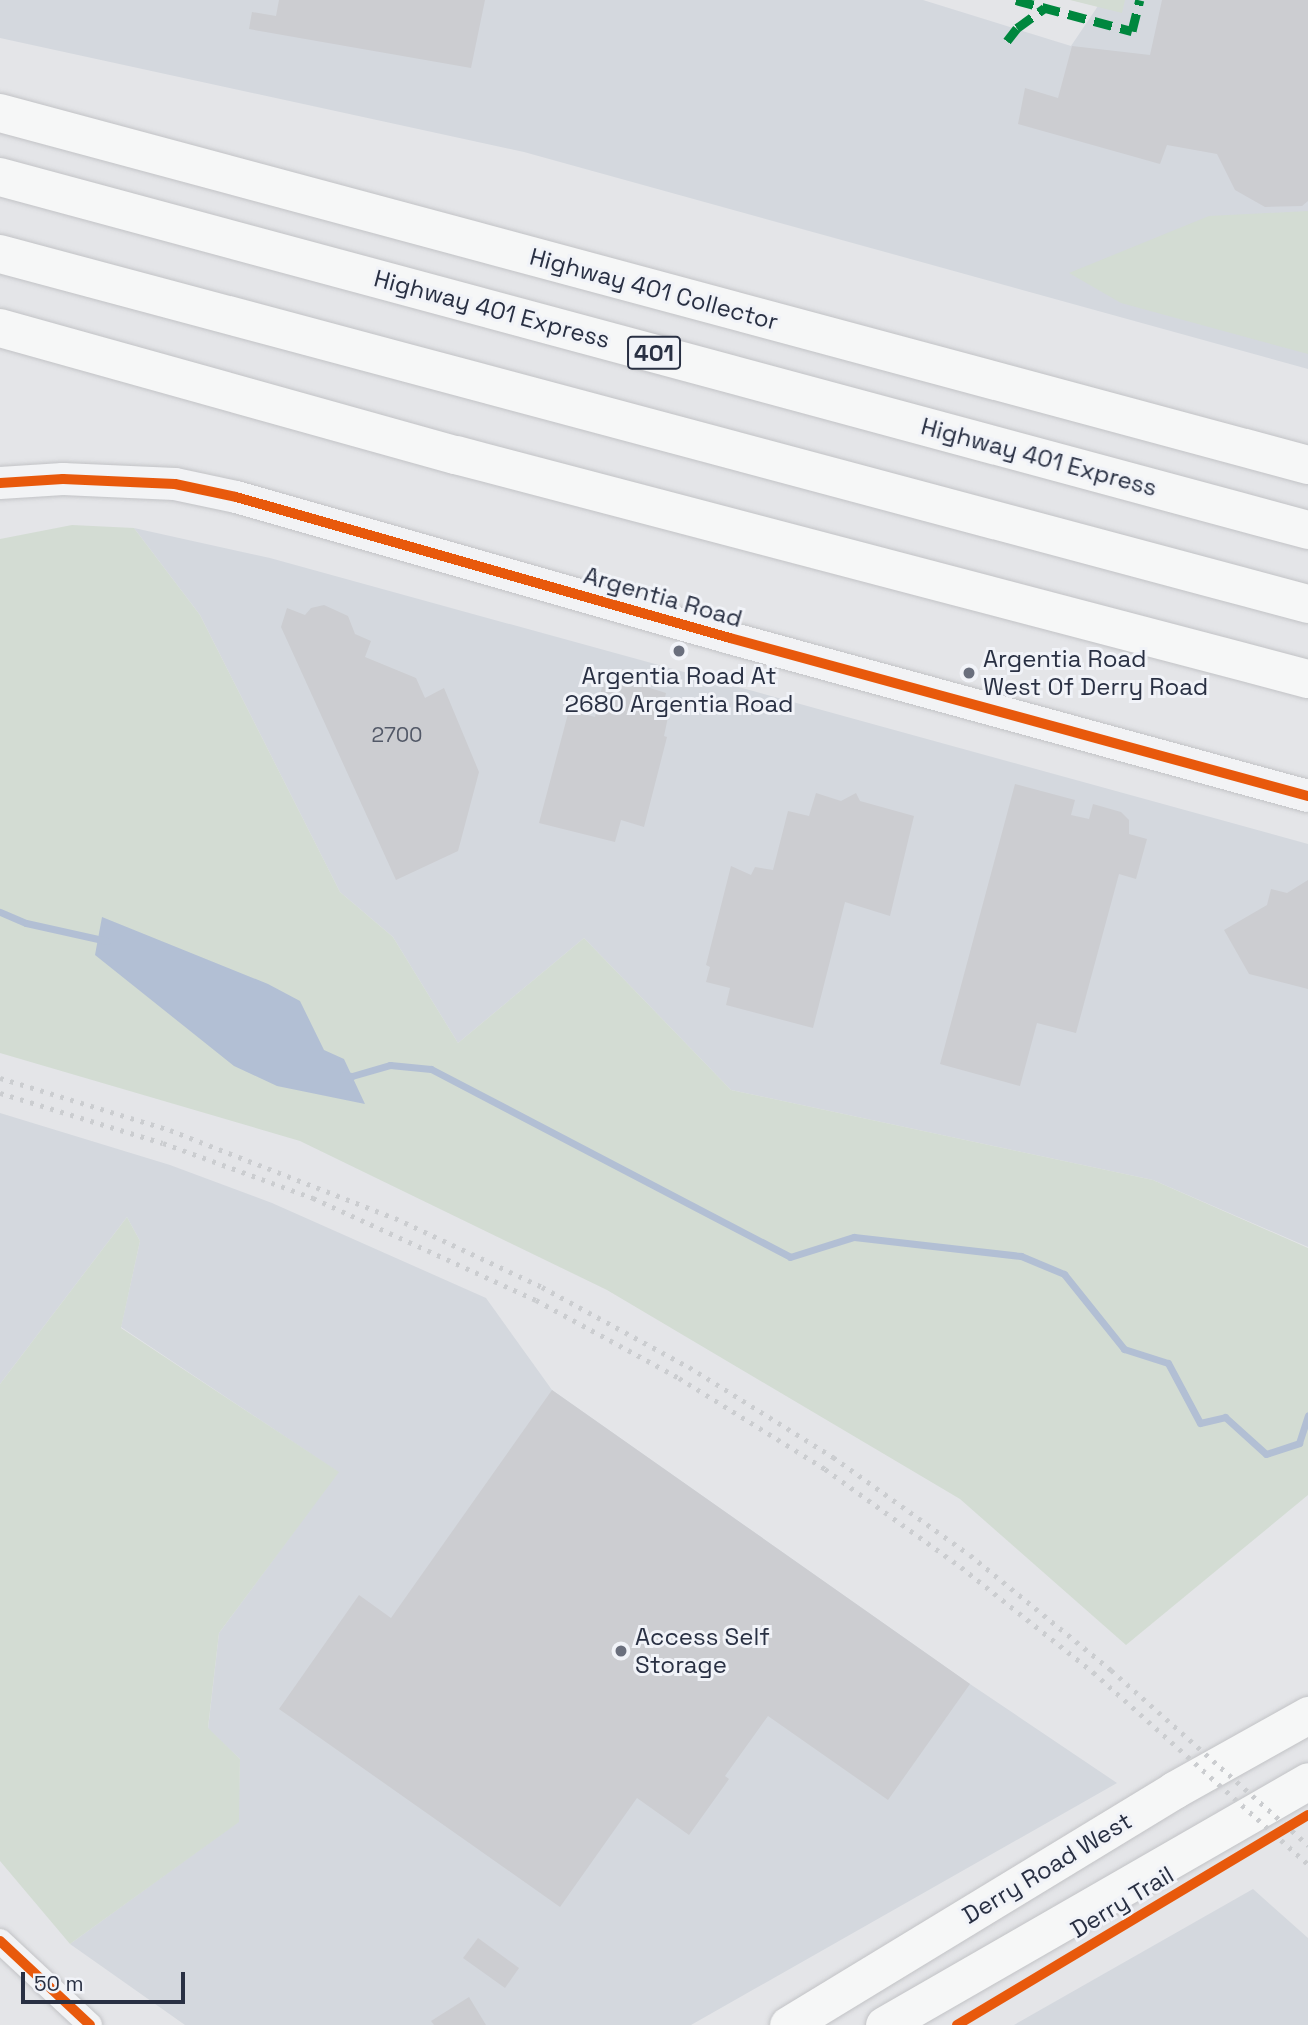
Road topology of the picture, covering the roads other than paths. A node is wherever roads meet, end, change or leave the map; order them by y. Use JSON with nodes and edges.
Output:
{"nodes":[{"id":1,"x":0,"y":113,"type":"edge"},
{"id":2,"x":0,"y":177,"type":"edge"},
{"id":3,"x":0,"y":254,"type":"edge"},
{"id":4,"x":0,"y":328,"type":"edge"},
{"id":5,"x":1308,"y":465,"type":"edge"},
{"id":6,"x":0,"y":483,"type":"edge"},
{"id":7,"x":1308,"y":530,"type":"edge"},
{"id":8,"x":1308,"y":604,"type":"edge"},
{"id":9,"x":1308,"y":679,"type":"edge"},
{"id":10,"x":1308,"y":796,"type":"edge"},
{"id":11,"x":1308,"y":1715,"type":"edge"},
{"id":12,"x":1308,"y":1781,"type":"edge"},
{"id":13,"x":0,"y":1941,"type":"edge"},
{"id":14,"x":90,"y":2025,"type":"edge"},
{"id":15,"x":788,"y":2025,"type":"edge"},
{"id":16,"x":884,"y":2025,"type":"edge"}],
"edges":[{"from":1,"to":5,"type":"highway","name":"Highway 401 Collector","number":"401"},
{"from":2,"to":7,"type":"highway","name":"Highway 401 Express","number":"401"},
{"from":3,"to":8,"type":"highway"},
{"from":4,"to":9,"type":"highway"},
{"from":6,"to":10,"type":"street","name":"Argentia Road"},
{"from":11,"to":15,"type":"main road","name":"Derry Road West"},
{"from":12,"to":16,"type":"main road"},
{"from":13,"to":14,"type":"street"}]}
